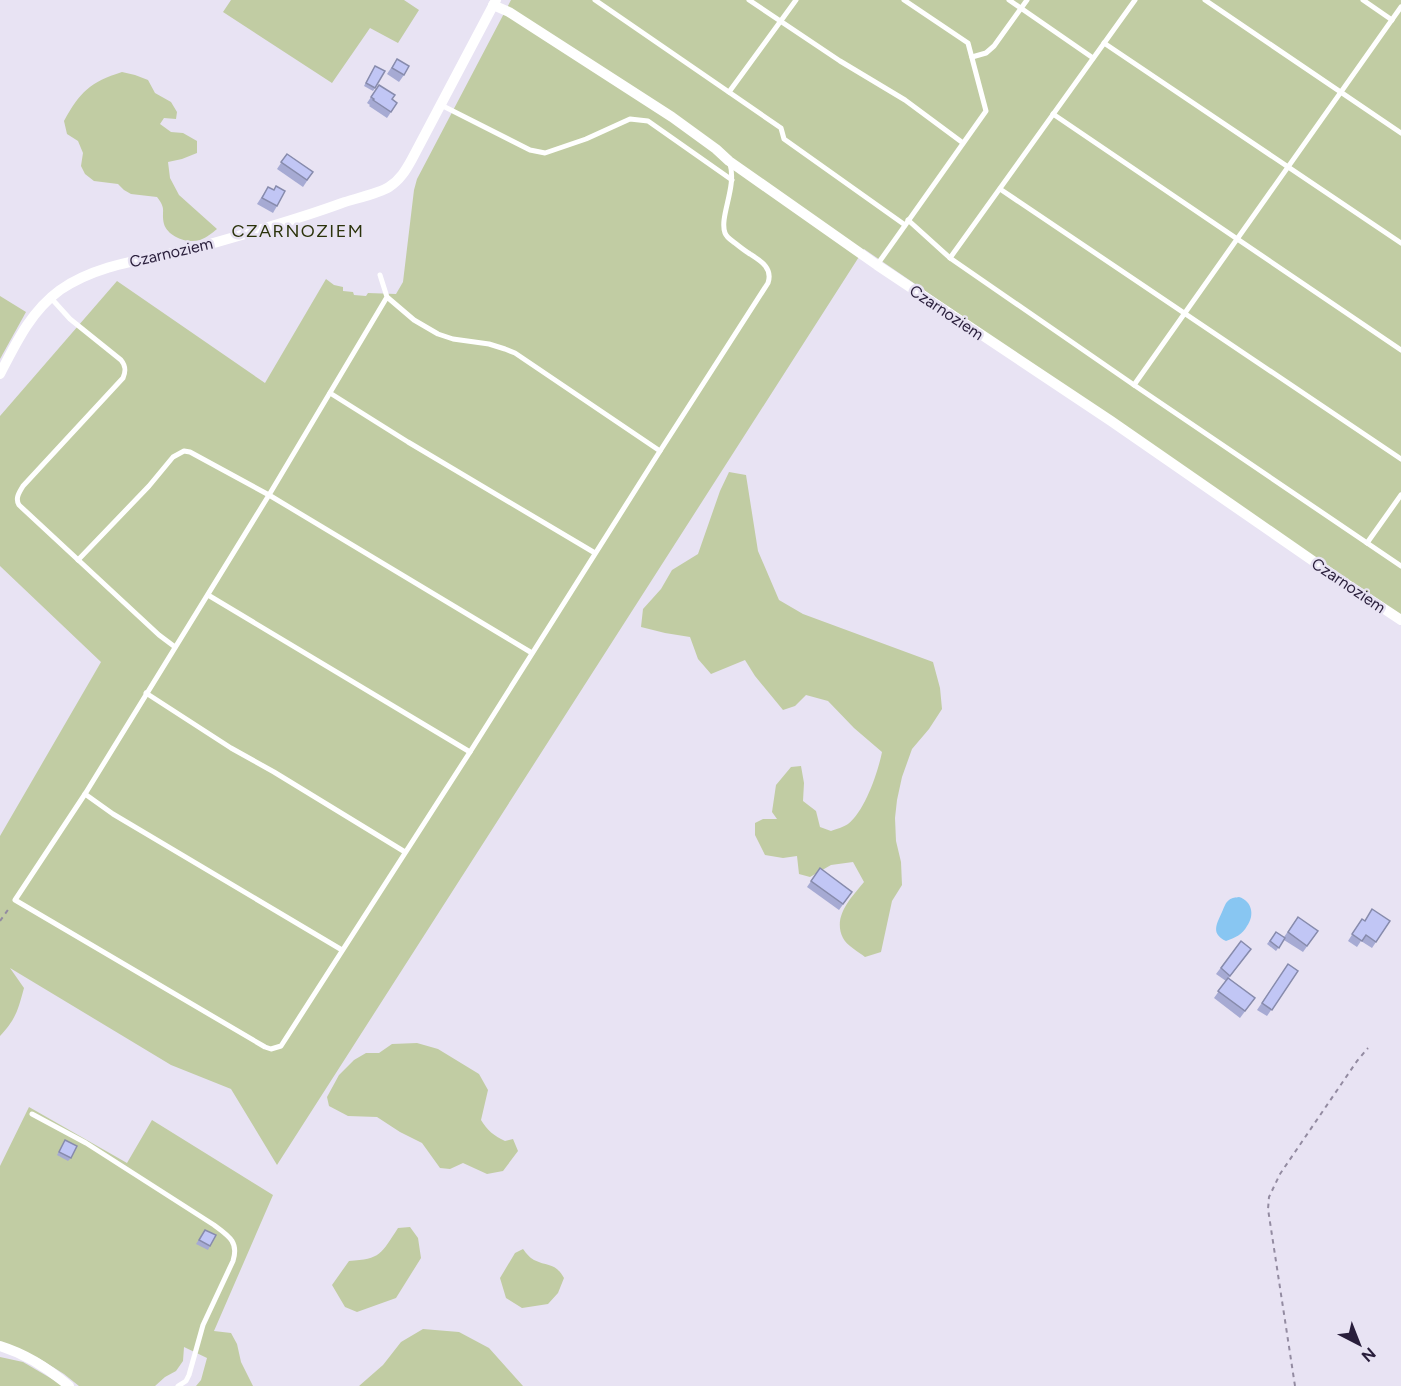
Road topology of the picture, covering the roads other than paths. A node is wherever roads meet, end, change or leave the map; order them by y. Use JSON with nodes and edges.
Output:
{"nodes":[{"id":1,"x":596,"y":0,"type":"edge"},
{"id":2,"x":749,"y":0,"type":"edge"},
{"id":3,"x":796,"y":0,"type":"edge"},
{"id":4,"x":904,"y":0,"type":"edge"},
{"id":5,"x":1009,"y":0,"type":"edge"},
{"id":6,"x":1027,"y":0,"type":"edge"},
{"id":7,"x":1135,"y":0,"type":"edge"},
{"id":8,"x":1205,"y":0,"type":"edge"},
{"id":9,"x":1363,"y":0,"type":"edge"},
{"id":10,"x":494,"y":2,"type":"edge"},
{"id":11,"x":1401,"y":7,"type":"edge"},
{"id":12,"x":1021,"y":8,"type":"junction"},
{"id":13,"x":1399,"y":15,"type":"edge"},
{"id":14,"x":1392,"y":20,"type":"junction"},
{"id":15,"x":781,"y":21,"type":"junction"},
{"id":16,"x":1104,"y":43,"type":"junction"},
{"id":17,"x":972,"y":57,"type":"junction"},
{"id":18,"x":1093,"y":58,"type":"junction"},
{"id":19,"x":729,"y":92,"type":"junction"},
{"id":20,"x":1341,"y":92,"type":"junction"},
{"id":21,"x":441,"y":105,"type":"junction"},
{"id":22,"x":1053,"y":114,"type":"junction"},
{"id":23,"x":1401,"y":133,"type":"edge"},
{"id":24,"x":963,"y":143,"type":"junction"},
{"id":25,"x":729,"y":161,"type":"junction"},
{"id":26,"x":1288,"y":166,"type":"junction"},
{"id":27,"x":732,"y":180,"type":"junction"},
{"id":28,"x":1000,"y":189,"type":"junction"},
{"id":29,"x":907,"y":223,"type":"junction"},
{"id":30,"x":1236,"y":239,"type":"junction"},
{"id":31,"x":1401,"y":243,"type":"edge"},
{"id":32,"x":950,"y":258,"type":"junction"},
{"id":33,"x":877,"y":265,"type":"junction"},
{"id":34,"x":380,"y":275,"type":"dead end"},
{"id":35,"x":51,"y":297,"type":"junction"},
{"id":36,"x":387,"y":297,"type":"junction"},
{"id":37,"x":1185,"y":312,"type":"junction"},
{"id":38,"x":1401,"y":350,"type":"edge"},
{"id":39,"x":0,"y":374,"type":"edge"},
{"id":40,"x":1134,"y":385,"type":"junction"},
{"id":41,"x":330,"y":393,"type":"junction"},
{"id":42,"x":660,"y":451,"type":"junction"},
{"id":43,"x":1401,"y":459,"type":"edge"},
{"id":44,"x":269,"y":495,"type":"junction"},
{"id":45,"x":1401,"y":495,"type":"edge"},
{"id":46,"x":1367,"y":543,"type":"junction"},
{"id":47,"x":595,"y":553,"type":"junction"},
{"id":48,"x":78,"y":560,"type":"junction"},
{"id":49,"x":1401,"y":566,"type":"edge"},
{"id":50,"x":208,"y":595,"type":"junction"},
{"id":51,"x":1401,"y":620,"type":"edge"},
{"id":52,"x":175,"y":647,"type":"junction"},
{"id":53,"x":532,"y":653,"type":"junction"},
{"id":54,"x":146,"y":693,"type":"junction"},
{"id":55,"x":470,"y":752,"type":"junction"},
{"id":56,"x":85,"y":794,"type":"junction"},
{"id":57,"x":405,"y":852,"type":"junction"},
{"id":58,"x":342,"y":950,"type":"junction"},
{"id":59,"x":32,"y":1114,"type":"dead end"},
{"id":60,"x":0,"y":1346,"type":"edge"},
{"id":61,"x":69,"y":1386,"type":"edge"},
{"id":62,"x":178,"y":1386,"type":"edge"}],
"edges":[{"from":1,"to":19,"type":"lane"},
{"from":2,"to":15,"type":"lane"},
{"from":3,"to":15,"type":"lane"},
{"from":4,"to":17,"type":"lane"},
{"from":5,"to":12,"type":"lane"},
{"from":6,"to":12,"type":"lane"},
{"from":7,"to":16,"type":"lane"},
{"from":8,"to":20,"type":"lane"},
{"from":9,"to":14,"type":"lane"},
{"from":10,"to":21,"type":"street","name":"Czarnoziem"},
{"from":10,"to":25,"type":"street","name":"Czarnoziem"},
{"from":11,"to":13,"type":"lane"},
{"from":12,"to":17,"type":"lane"},
{"from":12,"to":18,"type":"lane"},
{"from":13,"to":14,"type":"lane"},
{"from":14,"to":20,"type":"lane"},
{"from":15,"to":19,"type":"lane"},
{"from":15,"to":24,"type":"lane"},
{"from":16,"to":18,"type":"lane"},
{"from":16,"to":26,"type":"lane"},
{"from":17,"to":24,"type":"lane"},
{"from":18,"to":22,"type":"lane"},
{"from":19,"to":29,"type":"lane"},
{"from":20,"to":23,"type":"lane"},
{"from":20,"to":26,"type":"lane"},
{"from":21,"to":27,"type":"lane"},
{"from":21,"to":35,"type":"street","name":"Czarnoziem"},
{"from":22,"to":28,"type":"lane"},
{"from":22,"to":30,"type":"lane"},
{"from":24,"to":29,"type":"lane"},
{"from":25,"to":27,"type":"lane"},
{"from":25,"to":33,"type":"street","name":"Czarnoziem"},
{"from":26,"to":30,"type":"lane"},
{"from":26,"to":31,"type":"lane"},
{"from":27,"to":42,"type":"lane"},
{"from":28,"to":32,"type":"lane"},
{"from":28,"to":37,"type":"lane"},
{"from":29,"to":32,"type":"lane"},
{"from":29,"to":33,"type":"lane"},
{"from":30,"to":37,"type":"lane"},
{"from":30,"to":38,"type":"lane"},
{"from":32,"to":40,"type":"lane"},
{"from":33,"to":51,"type":"street","name":"Czarnoziem"},
{"from":34,"to":36,"type":"lane"},
{"from":35,"to":39,"type":"street","name":"Czarnoziem"},
{"from":35,"to":48,"type":"lane"},
{"from":36,"to":41,"type":"lane"},
{"from":36,"to":42,"type":"lane"},
{"from":37,"to":40,"type":"lane"},
{"from":37,"to":43,"type":"lane"},
{"from":40,"to":46,"type":"lane"},
{"from":41,"to":44,"type":"lane"},
{"from":41,"to":47,"type":"lane"},
{"from":42,"to":47,"type":"lane"},
{"from":44,"to":48,"type":"lane"},
{"from":44,"to":50,"type":"lane"},
{"from":44,"to":53,"type":"lane"},
{"from":45,"to":46,"type":"lane"},
{"from":46,"to":49,"type":"lane"},
{"from":47,"to":53,"type":"lane"},
{"from":48,"to":52,"type":"lane"},
{"from":50,"to":52,"type":"lane"},
{"from":50,"to":55,"type":"lane"},
{"from":52,"to":54,"type":"lane"},
{"from":53,"to":55,"type":"lane"},
{"from":54,"to":56,"type":"lane"},
{"from":54,"to":57,"type":"lane"},
{"from":55,"to":57,"type":"lane"},
{"from":56,"to":58,"type":"lane"},
{"from":56,"to":58,"type":"lane"},
{"from":57,"to":58,"type":"lane"},
{"from":59,"to":62,"type":"lane"},
{"from":60,"to":61,"type":"street"}]}
